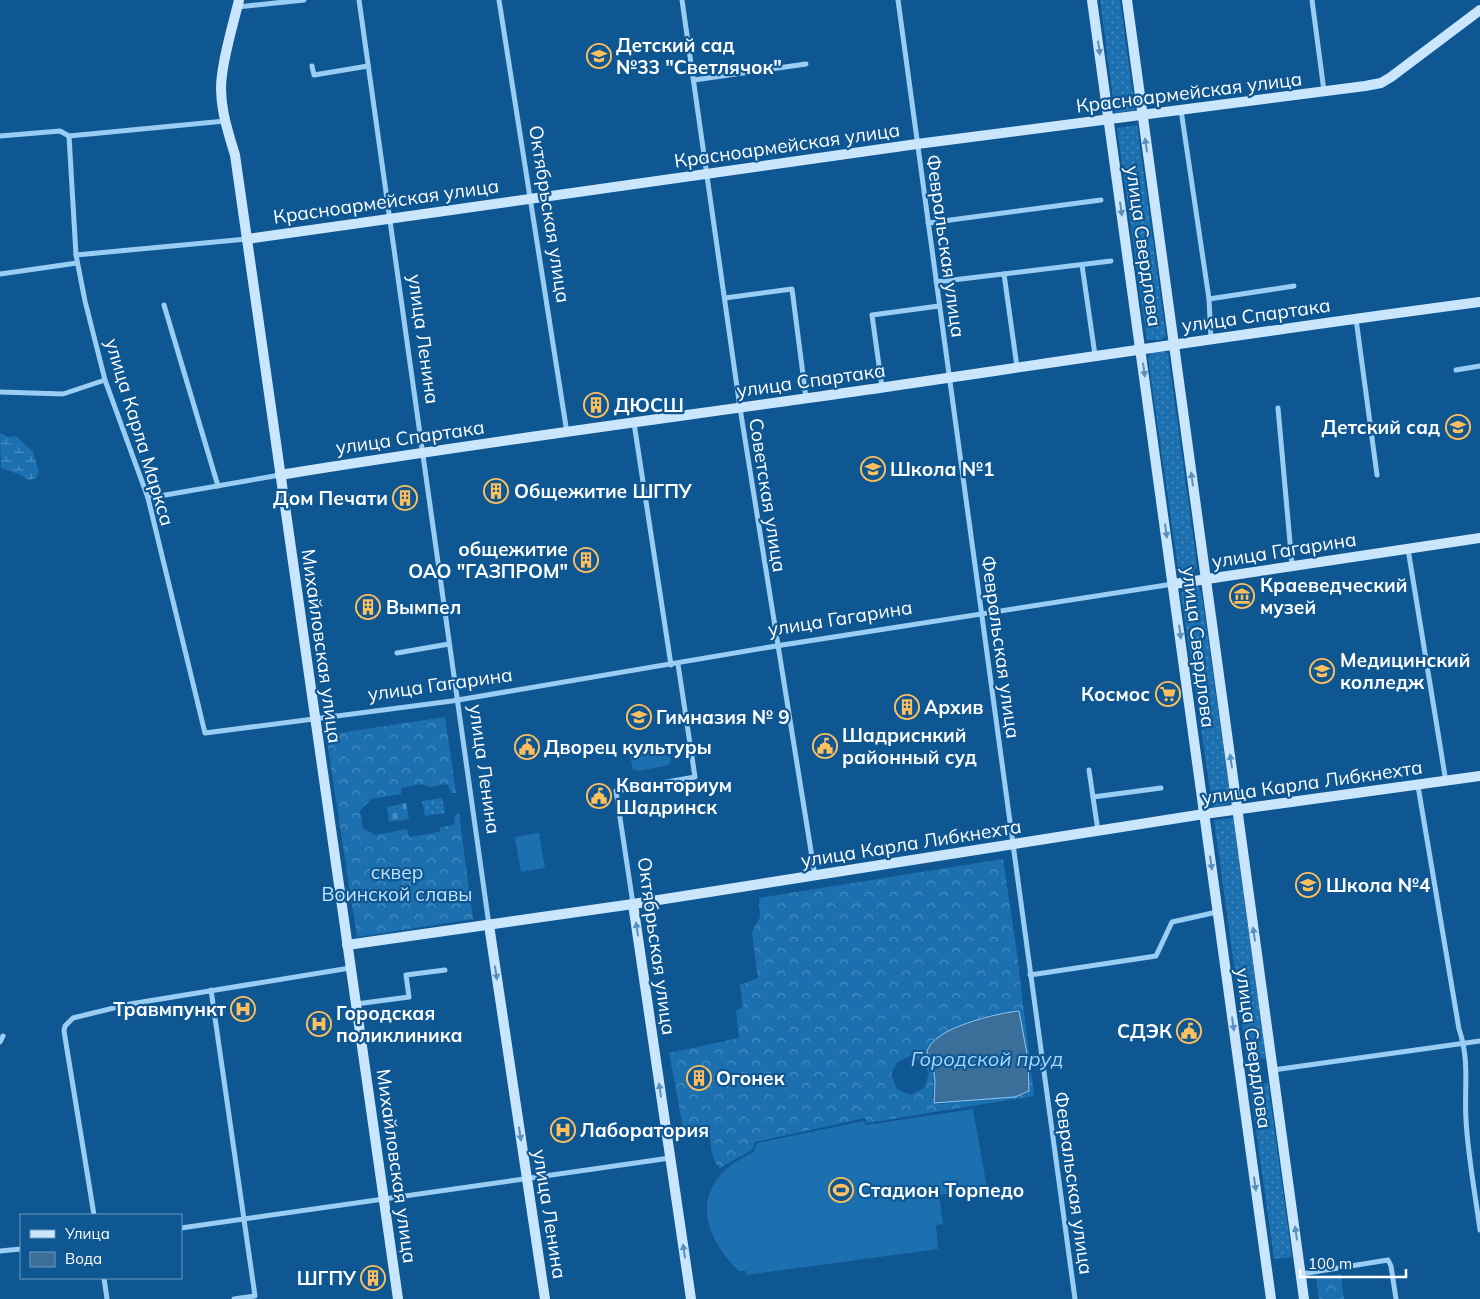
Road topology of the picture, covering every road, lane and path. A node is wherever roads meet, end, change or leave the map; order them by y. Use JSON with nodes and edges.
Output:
{"nodes":[{"id":1,"x":304,"y":0,"type":"edge"},
{"id":2,"x":359,"y":0,"type":"edge"},
{"id":3,"x":499,"y":0,"type":"edge"},
{"id":4,"x":682,"y":0,"type":"edge"},
{"id":5,"x":898,"y":0,"type":"edge"},
{"id":6,"x":1092,"y":0,"type":"edge"},
{"id":7,"x":1127,"y":0,"type":"edge"},
{"id":8,"x":1312,"y":0,"type":"edge"},
{"id":9,"x":238,"y":3,"type":"edge"},
{"id":10,"x":1480,"y":10,"type":"edge"},
{"id":11,"x":806,"y":64,"type":"dead end"},
{"id":12,"x":312,"y":66,"type":"dead end"},
{"id":13,"x":368,"y":66,"type":"junction"},
{"id":14,"x":694,"y":80,"type":"junction"},
{"id":15,"x":1324,"y":92,"type":"junction"},
{"id":16,"x":1181,"y":110,"type":"junction"},
{"id":17,"x":1142,"y":114,"type":"junction"},
{"id":18,"x":1109,"y":119,"type":"junction"},
{"id":19,"x":225,"y":121,"type":"junction"},
{"id":20,"x":0,"y":136,"type":"edge"},
{"id":21,"x":69,"y":136,"type":"junction"},
{"id":22,"x":917,"y":144,"type":"junction"},
{"id":23,"x":708,"y":173,"type":"junction"},
{"id":24,"x":529,"y":198,"type":"junction"},
{"id":25,"x":1101,"y":200,"type":"dead end"},
{"id":26,"x":389,"y":218,"type":"junction"},
{"id":27,"x":928,"y":223,"type":"junction"},
{"id":28,"x":247,"y":239,"type":"junction"},
{"id":29,"x":76,"y":255,"type":"junction"},
{"id":30,"x":1111,"y":261,"type":"dead end"},
{"id":31,"x":77,"y":263,"type":"junction"},
{"id":32,"x":1082,"y":265,"type":"junction"},
{"id":33,"x":0,"y":274,"type":"edge"},
{"id":34,"x":1004,"y":274,"type":"junction"},
{"id":35,"x":936,"y":282,"type":"junction"},
{"id":36,"x":1294,"y":286,"type":"dead end"},
{"id":37,"x":725,"y":298,"type":"junction"},
{"id":38,"x":1209,"y":299,"type":"junction"},
{"id":39,"x":1480,"y":302,"type":"edge"},
{"id":40,"x":164,"y":305,"type":"dead end"},
{"id":41,"x":939,"y":306,"type":"junction"},
{"id":42,"x":1356,"y":318,"type":"junction"},
{"id":43,"x":1211,"y":339,"type":"junction"},
{"id":44,"x":1174,"y":344,"type":"junction"},
{"id":45,"x":1140,"y":348,"type":"junction"},
{"id":46,"x":1095,"y":355,"type":"junction"},
{"id":47,"x":1480,"y":366,"type":"edge"},
{"id":48,"x":1017,"y":367,"type":"junction"},
{"id":49,"x":1456,"y":370,"type":"dead end"},
{"id":50,"x":949,"y":378,"type":"junction"},
{"id":51,"x":105,"y":380,"type":"junction"},
{"id":52,"x":882,"y":387,"type":"junction"},
{"id":53,"x":0,"y":392,"type":"edge"},
{"id":54,"x":806,"y":398,"type":"junction"},
{"id":55,"x":740,"y":408,"type":"junction"},
{"id":56,"x":1278,"y":408,"type":"dead end"},
{"id":57,"x":634,"y":423,"type":"junction"},
{"id":58,"x":567,"y":433,"type":"junction"},
{"id":59,"x":422,"y":452,"type":"junction"},
{"id":60,"x":280,"y":475,"type":"junction"},
{"id":61,"x":1377,"y":475,"type":"dead end"},
{"id":62,"x":218,"y":486,"type":"junction"},
{"id":63,"x":148,"y":498,"type":"junction"},
{"id":64,"x":1480,"y":538,"type":"edge"},
{"id":65,"x":1408,"y":548,"type":"junction"},
{"id":66,"x":1292,"y":565,"type":"junction"},
{"id":67,"x":1206,"y":580,"type":"junction"},
{"id":68,"x":1174,"y":584,"type":"junction"},
{"id":69,"x":981,"y":614,"type":"junction"},
{"id":70,"x":449,"y":644,"type":"junction"},
{"id":71,"x":776,"y":646,"type":"junction"},
{"id":72,"x":397,"y":653,"type":"dead end"},
{"id":73,"x":678,"y":664,"type":"junction"},
{"id":74,"x":671,"y":665,"type":"junction"},
{"id":75,"x":457,"y":700,"type":"junction"},
{"id":76,"x":314,"y":718,"type":"junction"},
{"id":77,"x":205,"y":733,"type":"joint"},
{"id":78,"x":1089,"y":770,"type":"dead end"},
{"id":79,"x":1480,"y":776,"type":"edge"},
{"id":80,"x":1446,"y":782,"type":"junction"},
{"id":81,"x":1418,"y":786,"type":"junction"},
{"id":82,"x":1161,"y":788,"type":"dead end"},
{"id":83,"x":1093,"y":797,"type":"junction"},
{"id":84,"x":1238,"y":809,"type":"junction"},
{"id":85,"x":1204,"y":814,"type":"junction"},
{"id":86,"x":1098,"y":831,"type":"junction"},
{"id":87,"x":1012,"y":844,"type":"junction"},
{"id":88,"x":815,"y":876,"type":"junction"},
{"id":89,"x":634,"y":904,"type":"junction"},
{"id":90,"x":1217,"y":912,"type":"junction"},
{"id":91,"x":489,"y":925,"type":"junction"},
{"id":92,"x":347,"y":945,"type":"junction"},
{"id":93,"x":350,"y":968,"type":"junction"},
{"id":94,"x":445,"y":970,"type":"dead end"},
{"id":95,"x":1030,"y":975,"type":"junction"},
{"id":96,"x":211,"y":990,"type":"junction"},
{"id":97,"x":355,"y":1004,"type":"junction"},
{"id":98,"x":1480,"y":1041,"type":"edge"},
{"id":99,"x":1464,"y":1043,"type":"junction"},
{"id":100,"x":1273,"y":1070,"type":"junction"},
{"id":101,"x":670,"y":1158,"type":"junction"},
{"id":102,"x":527,"y":1178,"type":"junction"},
{"id":103,"x":384,"y":1200,"type":"junction"},
{"id":104,"x":94,"y":1214,"type":"edge"},
{"id":105,"x":242,"y":1219,"type":"junction"},
{"id":106,"x":182,"y":1228,"type":"edge"},
{"id":107,"x":1480,"y":1230,"type":"edge"},
{"id":108,"x":20,"y":1249,"type":"edge"},
{"id":109,"x":0,"y":1251,"type":"edge"},
{"id":110,"x":1301,"y":1274,"type":"junction"},
{"id":111,"x":104,"y":1279,"type":"edge"},
{"id":112,"x":107,"y":1299,"type":"edge"},
{"id":113,"x":234,"y":1299,"type":"edge"},
{"id":114,"x":398,"y":1299,"type":"edge"},
{"id":115,"x":545,"y":1299,"type":"edge"},
{"id":116,"x":691,"y":1299,"type":"edge"},
{"id":117,"x":1075,"y":1299,"type":"edge"},
{"id":118,"x":1271,"y":1299,"type":"edge"},
{"id":119,"x":1304,"y":1299,"type":"edge"},
{"id":120,"x":1396,"y":1299,"type":"edge"}],
"edges":[{"from":1,"to":9,"type":"street"},
{"from":2,"to":13,"type":"street","name":"улица Ленина"},
{"from":3,"to":24,"type":"street","name":"Октябрьская улица"},
{"from":4,"to":14,"type":"street","name":"Советская улица"},
{"from":5,"to":22,"type":"street","name":"Февральская улица"},
{"from":6,"to":18,"type":"street","name":"улица Свердлова","one_way":true},
{"from":7,"to":17,"type":"street","name":"улица Свердлова"},
{"from":8,"to":15,"type":"street"},
{"from":9,"to":19,"type":"street","name":"Михайловская улица"},
{"from":10,"to":15,"type":"street","name":"Красноармейская улица"},
{"from":11,"to":14,"type":"street"},
{"from":12,"to":13,"type":"street"},
{"from":13,"to":26,"type":"street","name":"улица Ленина"},
{"from":14,"to":23,"type":"street","name":"Советская улица"},
{"from":15,"to":16,"type":"street","name":"Красноармейская улица"},
{"from":16,"to":17,"type":"street","name":"Красноармейская улица"},
{"from":16,"to":38,"type":"street"},
{"from":17,"to":18,"type":"street","name":"Красноармейская улица"},
{"from":44,"to":17,"type":"street","name":"улица Свердлова","one_way":true},
{"from":18,"to":22,"type":"street","name":"Красноармейская улица"},
{"from":18,"to":45,"type":"street","name":"улица Свердлова","one_way":true},
{"from":19,"to":21,"type":"street"},
{"from":19,"to":28,"type":"street","name":"Михайловская улица"},
{"from":20,"to":21,"type":"street"},
{"from":21,"to":29,"type":"street","name":"улица Карла Маркса"},
{"from":22,"to":23,"type":"street","name":"Красноармейская улица"},
{"from":22,"to":27,"type":"street","name":"Февральская улица"},
{"from":23,"to":24,"type":"street","name":"Красноармейская улица"},
{"from":23,"to":37,"type":"street","name":"Советская улица"},
{"from":24,"to":26,"type":"street","name":"Красноармейская улица"},
{"from":24,"to":58,"type":"street","name":"Октябрьская улица"},
{"from":25,"to":27,"type":"street"},
{"from":26,"to":28,"type":"street","name":"Красноармейская улица"},
{"from":26,"to":59,"type":"street","name":"улица Ленина"},
{"from":27,"to":35,"type":"street","name":"Февральская улица"},
{"from":28,"to":29,"type":"street","name":"Красноармейская улица"},
{"from":28,"to":60,"type":"street","name":"Михайловская улица"},
{"from":29,"to":31,"type":"street","name":"улица Карла Маркса"},
{"from":30,"to":32,"type":"street"},
{"from":31,"to":33,"type":"street"},
{"from":31,"to":51,"type":"street","name":"улица Карла Маркса"},
{"from":32,"to":34,"type":"street"},
{"from":32,"to":46,"type":"street"},
{"from":34,"to":35,"type":"street"},
{"from":34,"to":48,"type":"street"},
{"from":35,"to":41,"type":"street","name":"Февральская улица"},
{"from":36,"to":38,"type":"street"},
{"from":37,"to":54,"type":"street"},
{"from":37,"to":55,"type":"street","name":"Советская улица"},
{"from":38,"to":43,"type":"street"},
{"from":39,"to":42,"type":"street","name":"улица Спартака"},
{"from":40,"to":62,"type":"street"},
{"from":41,"to":50,"type":"street","name":"Февральская улица"},
{"from":41,"to":52,"type":"street"},
{"from":42,"to":43,"type":"street","name":"улица Спартака"},
{"from":42,"to":61,"type":"street"},
{"from":43,"to":44,"type":"street","name":"улица Спартака"},
{"from":44,"to":45,"type":"street","name":"улица Спартака"},
{"from":67,"to":44,"type":"street","name":"улица Свердлова","one_way":true},
{"from":45,"to":46,"type":"street","name":"улица Спартака"},
{"from":45,"to":68,"type":"street","name":"улица Свердлова","one_way":true},
{"from":46,"to":48,"type":"street","name":"улица Спартака"},
{"from":47,"to":49,"type":"street"},
{"from":48,"to":50,"type":"street","name":"улица Спартака"},
{"from":50,"to":52,"type":"street","name":"улица Спартака"},
{"from":50,"to":69,"type":"street","name":"Февральская улица"},
{"from":51,"to":53,"type":"street"},
{"from":51,"to":63,"type":"street","name":"улица Карла Маркса"},
{"from":52,"to":54,"type":"street","name":"улица Спартака"},
{"from":54,"to":55,"type":"street","name":"улица Спартака"},
{"from":55,"to":57,"type":"street","name":"улица Спартака"},
{"from":55,"to":71,"type":"street","name":"Советская улица"},
{"from":56,"to":66,"type":"street"},
{"from":57,"to":58,"type":"street","name":"улица Спартака"},
{"from":57,"to":74,"type":"street"},
{"from":58,"to":59,"type":"street","name":"улица Спартака"},
{"from":59,"to":60,"type":"street","name":"улица Спартака"},
{"from":59,"to":70,"type":"street","name":"улица Ленина"},
{"from":60,"to":62,"type":"street","name":"улица Спартака"},
{"from":60,"to":76,"type":"street","name":"Михайловская улица"},
{"from":62,"to":63,"type":"street","name":"улица Спартака"},
{"from":63,"to":77,"type":"street","name":"улица Карла Маркса"},
{"from":64,"to":65,"type":"street","name":"улица Гагарина"},
{"from":65,"to":66,"type":"street","name":"улица Гагарина"},
{"from":65,"to":80,"type":"street"},
{"from":66,"to":67,"type":"street","name":"улица Гагарина"},
{"from":67,"to":68,"type":"street","name":"улица Гагарина"},
{"from":84,"to":67,"type":"street","name":"улица Свердлова","one_way":true},
{"from":68,"to":69,"type":"street","name":"улица Гагарина"},
{"from":68,"to":85,"type":"street","name":"улица Свердлова","one_way":true},
{"from":69,"to":71,"type":"street","name":"улица Гагарина"},
{"from":69,"to":87,"type":"street","name":"Февральская улица"},
{"from":70,"to":72,"type":"street"},
{"from":70,"to":75,"type":"street","name":"улица Ленина"},
{"from":71,"to":73,"type":"street","name":"улица Гагарина"},
{"from":71,"to":88,"type":"street","name":"Советская улица"},
{"from":73,"to":74,"type":"street","name":"улица Гагарина"},
{"from":73,"to":89,"type":"street","name":"Октябрьская улица"},
{"from":74,"to":75,"type":"street","name":"улица Гагарина"},
{"from":75,"to":76,"type":"street","name":"улица Гагарина"},
{"from":75,"to":91,"type":"street","name":"улица Ленина"},
{"from":76,"to":77,"type":"street","name":"улица Гагарина"},
{"from":76,"to":92,"type":"street","name":"Михайловская улица"},
{"from":78,"to":83,"type":"street"},
{"from":79,"to":80,"type":"street","name":"улица Карла Либкнехта"},
{"from":80,"to":81,"type":"street","name":"улица Карла Либкнехта"},
{"from":81,"to":84,"type":"street","name":"улица Карла Либкнехта"},
{"from":81,"to":99,"type":"street"},
{"from":82,"to":83,"type":"street"},
{"from":83,"to":86,"type":"street"},
{"from":84,"to":85,"type":"street","name":"улица Карла Либкнехта"},
{"from":100,"to":84,"type":"street","name":"улица Свердлова","one_way":true},
{"from":85,"to":86,"type":"street","name":"улица Карла Либкнехта"},
{"from":85,"to":90,"type":"street","name":"улица Свердлова","one_way":true},
{"from":86,"to":87,"type":"street","name":"улица Карла Либкнехта"},
{"from":87,"to":88,"type":"street","name":"улица Карла Либкнехта"},
{"from":87,"to":95,"type":"street","name":"Февральская улица"},
{"from":88,"to":89,"type":"street","name":"улица Карла Либкнехта"},
{"from":89,"to":91,"type":"street","name":"улица Карла Либкнехта"},
{"from":101,"to":89,"type":"street","name":"Октябрьская улица","one_way":true},
{"from":90,"to":95,"type":"street"},
{"from":90,"to":118,"type":"street","name":"улица Свердлова","one_way":true},
{"from":91,"to":92,"type":"street","name":"улица Карла Либкнехта"},
{"from":91,"to":102,"type":"street","name":"улица Ленина","one_way":true},
{"from":92,"to":93,"type":"street","name":"Михайловская улица"},
{"from":93,"to":96,"type":"street"},
{"from":93,"to":97,"type":"street","name":"Михайловская улица"},
{"from":94,"to":97,"type":"street"},
{"from":95,"to":117,"type":"street","name":"Февральская улица"},
{"from":96,"to":104,"type":"street"},
{"from":96,"to":105,"type":"street"},
{"from":97,"to":103,"type":"street","name":"Михайловская улица"},
{"from":98,"to":99,"type":"street"},
{"from":99,"to":100,"type":"street"},
{"from":99,"to":107,"type":"street"},
{"from":110,"to":100,"type":"street","name":"улица Свердлова","one_way":true},
{"from":101,"to":102,"type":"street"},
{"from":116,"to":101,"type":"street","name":"Октябрьская улица","one_way":true},
{"from":102,"to":103,"type":"street"},
{"from":102,"to":115,"type":"street","name":"улица Ленина"},
{"from":103,"to":105,"type":"street"},
{"from":103,"to":114,"type":"street","name":"Михайловская улица"},
{"from":105,"to":106,"type":"street"},
{"from":105,"to":113,"type":"street"},
{"from":108,"to":109,"type":"street"},
{"from":110,"to":119,"type":"street","name":"улица Свердлова"},
{"from":110,"to":120,"type":"street"},
{"from":111,"to":112,"type":"street"}]}
